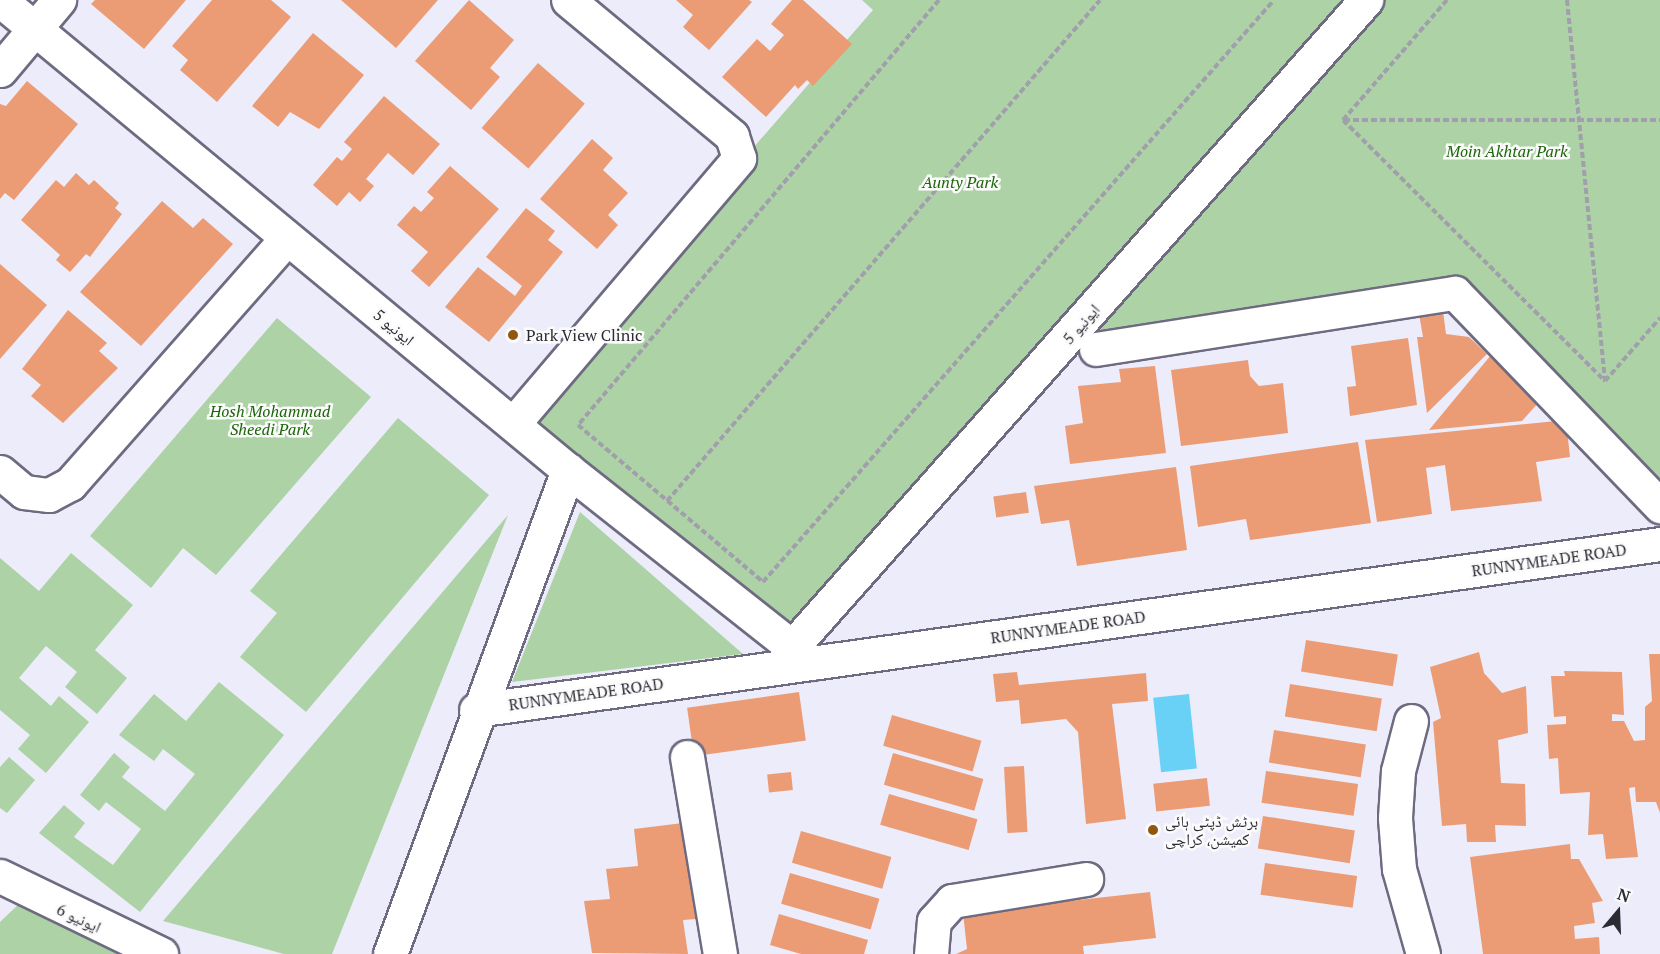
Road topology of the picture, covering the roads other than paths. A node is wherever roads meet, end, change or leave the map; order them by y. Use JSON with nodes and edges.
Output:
{"nodes":[{"id":1,"x":0,"y":0,"type":"edge"},
{"id":2,"x":58,"y":0,"type":"edge"},
{"id":3,"x":568,"y":0,"type":"edge"},
{"id":4,"x":1366,"y":0,"type":"edge"},
{"id":5,"x":35,"y":28,"type":"junction"},
{"id":6,"x":0,"y":70,"type":"edge"},
{"id":7,"x":286,"y":239,"type":"junction"},
{"id":8,"x":1096,"y":349,"type":"dead end"},
{"id":9,"x":513,"y":424,"type":"junction"},
{"id":10,"x":568,"y":470,"type":"junction"},
{"id":11,"x":0,"y":472,"type":"edge"},
{"id":12,"x":1660,"y":506,"type":"edge"},
{"id":13,"x":1660,"y":544,"type":"edge"},
{"id":14,"x":802,"y":654,"type":"junction"},
{"id":15,"x":476,"y":710,"type":"junction"},
{"id":16,"x":1411,"y":721,"type":"dead end"},
{"id":17,"x":687,"y":757,"type":"dead end"},
{"id":18,"x":0,"y":876,"type":"edge"},
{"id":19,"x":1086,"y":879,"type":"dead end"},
{"id":20,"x":161,"y":954,"type":"edge"},
{"id":21,"x":390,"y":954,"type":"edge"},
{"id":22,"x":720,"y":954,"type":"edge"},
{"id":23,"x":931,"y":954,"type":"edge"},
{"id":24,"x":1423,"y":954,"type":"edge"}],
"edges":[{"from":1,"to":5,"type":"street","name":"ایونیو 5"},
{"from":2,"to":5,"type":"street"},
{"from":3,"to":9,"type":"street"},
{"from":4,"to":14,"type":"street","name":"ایونیو 5"},
{"from":5,"to":6,"type":"street"},
{"from":5,"to":7,"type":"street","name":"ایونیو 5"},
{"from":7,"to":9,"type":"street","name":"ایونیو 5"},
{"from":7,"to":11,"type":"street"},
{"from":8,"to":12,"type":"street"},
{"from":9,"to":10,"type":"street","name":"ایونیو 5"},
{"from":10,"to":14,"type":"street","name":"ایونیو 5"},
{"from":10,"to":15,"type":"street"},
{"from":13,"to":14,"type":"street","name":"RUNNYMEADE ROAD"},
{"from":14,"to":15,"type":"street","name":"RUNNYMEADE ROAD"},
{"from":15,"to":21,"type":"street"},
{"from":16,"to":24,"type":"street"},
{"from":17,"to":22,"type":"street"},
{"from":18,"to":20,"type":"street","name":"ایونیو 6"},
{"from":19,"to":23,"type":"street"}]}
